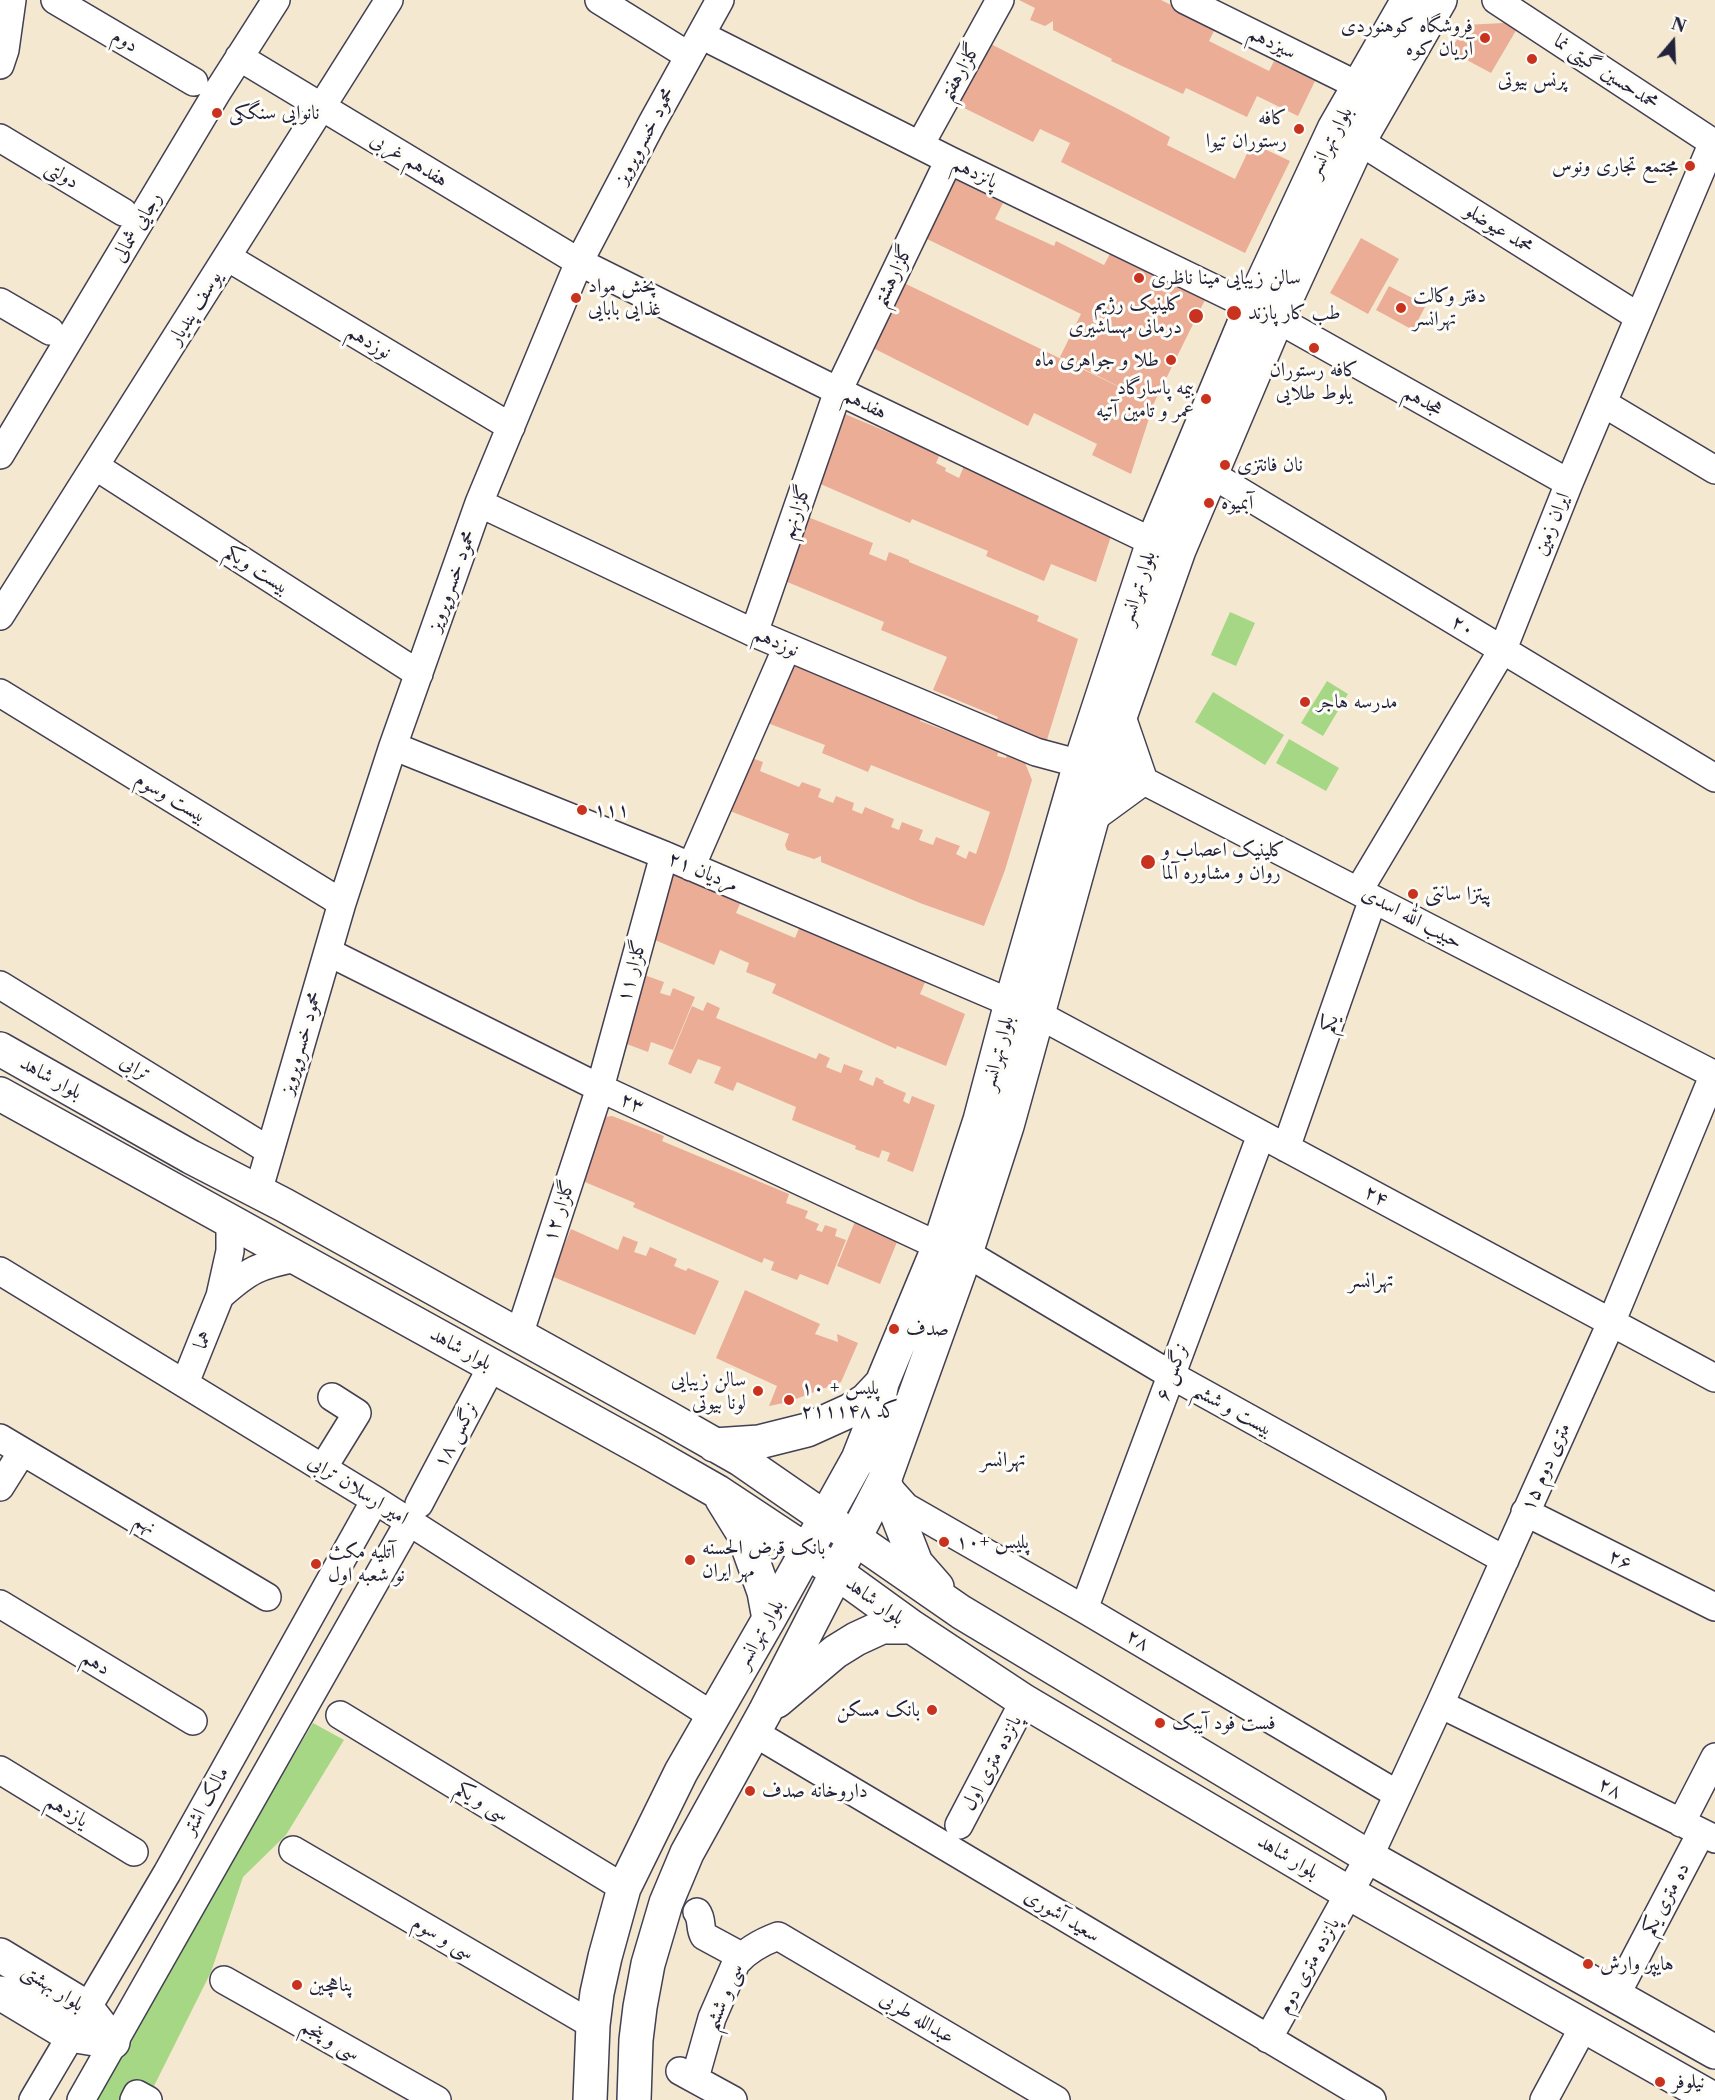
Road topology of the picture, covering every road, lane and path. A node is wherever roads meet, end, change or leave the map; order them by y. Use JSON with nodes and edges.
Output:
{"nodes":[{"id":1,"x":12,"y":0,"type":"edge"},
{"id":2,"x":55,"y":0,"type":"edge"},
{"id":3,"x":276,"y":0,"type":"edge"},
{"id":4,"x":389,"y":0,"type":"edge"},
{"id":5,"x":599,"y":0,"type":"edge"},
{"id":6,"x":720,"y":0,"type":"edge"},
{"id":7,"x":1000,"y":0,"type":"edge"},
{"id":8,"x":1185,"y":0,"type":"edge"},
{"id":9,"x":1408,"y":0,"type":"edge"},
{"id":10,"x":1440,"y":0,"type":"edge"},
{"id":11,"x":1496,"y":0,"type":"edge"},
{"id":12,"x":695,"y":46,"type":"junction"},
{"id":13,"x":239,"y":57,"type":"junction"},
{"id":14,"x":0,"y":65,"type":"edge"},
{"id":15,"x":194,"y":82,"type":"dead end"},
{"id":16,"x":1359,"y":86,"type":"junction"},
{"id":17,"x":321,"y":108,"type":"junction"},
{"id":18,"x":0,"y":138,"type":"edge"},
{"id":19,"x":1359,"y":141,"type":"junction"},
{"id":20,"x":1714,"y":143,"type":"edge"},
{"id":21,"x":920,"y":145,"type":"junction"},
{"id":22,"x":949,"y":160,"type":"junction"},
{"id":23,"x":123,"y":212,"type":"dead end"},
{"id":24,"x":227,"y":257,"type":"junction"},
{"id":25,"x":579,"y":262,"type":"junction"},
{"id":26,"x":0,"y":302,"type":"edge"},
{"id":27,"x":1264,"y":313,"type":"junction"},
{"id":28,"x":1639,"y":317,"type":"junction"},
{"id":29,"x":50,"y":331,"type":"dead end"},
{"id":30,"x":838,"y":391,"type":"junction"},
{"id":31,"x":1603,"y":403,"type":"junction"},
{"id":32,"x":511,"y":427,"type":"junction"},
{"id":33,"x":0,"y":455,"type":"edge"},
{"id":34,"x":95,"y":466,"type":"junction"},
{"id":35,"x":1715,"y":470,"type":"edge"},
{"id":36,"x":1211,"y":474,"type":"junction"},
{"id":37,"x":1569,"y":483,"type":"junction"},
{"id":38,"x":479,"y":503,"type":"junction"},
{"id":39,"x":1153,"y":542,"type":"junction"},
{"id":40,"x":0,"y":616,"type":"edge"},
{"id":41,"x":754,"y":633,"type":"junction"},
{"id":42,"x":787,"y":647,"type":"junction"},
{"id":43,"x":1503,"y":649,"type":"junction"},
{"id":44,"x":418,"y":674,"type":"junction"},
{"id":45,"x":0,"y":693,"type":"edge"},
{"id":46,"x":393,"y":746,"type":"junction"},
{"id":47,"x":1096,"y":766,"type":"junction"},
{"id":48,"x":1715,"y":778,"type":"edge"},
{"id":49,"x":1144,"y":781,"type":"junction"},
{"id":50,"x":664,"y":855,"type":"junction"},
{"id":51,"x":692,"y":867,"type":"junction"},
{"id":52,"x":1366,"y":894,"type":"junction"},
{"id":53,"x":342,"y":903,"type":"junction"},
{"id":54,"x":328,"y":952,"type":"junction"},
{"id":55,"x":0,"y":985,"type":"edge"},
{"id":56,"x":1024,"y":1009,"type":"junction"},
{"id":57,"x":0,"y":1049,"type":"edge"},
{"id":58,"x":1714,"y":1074,"type":"edge"},
{"id":59,"x":600,"y":1088,"type":"junction"},
{"id":60,"x":0,"y":1094,"type":"edge"},
{"id":61,"x":1261,"y":1135,"type":"junction"},
{"id":62,"x":1286,"y":1148,"type":"junction"},
{"id":63,"x":270,"y":1151,"type":"junction"},
{"id":64,"x":258,"y":1192,"type":"junction"},
{"id":65,"x":230,"y":1221,"type":"junction"},
{"id":66,"x":953,"y":1249,"type":"junction"},
{"id":67,"x":297,"y":1258,"type":"junction"},
{"id":68,"x":0,"y":1270,"type":"edge"},
{"id":69,"x":220,"y":1296,"type":"junction"},
{"id":70,"x":1611,"y":1323,"type":"junction"},
{"id":71,"x":519,"y":1335,"type":"junction"},
{"id":72,"x":492,"y":1366,"type":"junction"},
{"id":73,"x":1171,"y":1375,"type":"junction"},
{"id":74,"x":1715,"y":1378,"type":"edge"},
{"id":75,"x":185,"y":1383,"type":"junction"},
{"id":76,"x":882,"y":1383,"type":"junction"},
{"id":77,"x":332,"y":1397,"type":"dead end"},
{"id":78,"x":11,"y":1445,"type":"edge"},
{"id":79,"x":727,"y":1452,"type":"junction"},
{"id":80,"x":324,"y":1468,"type":"junction"},
{"id":81,"x":884,"y":1481,"type":"junction"},
{"id":82,"x":0,"y":1487,"type":"edge"},
{"id":83,"x":718,"y":1492,"type":"junction"},
{"id":84,"x":375,"y":1500,"type":"junction"},
{"id":85,"x":1525,"y":1512,"type":"junction"},
{"id":86,"x":414,"y":1513,"type":"junction"},
{"id":87,"x":825,"y":1518,"type":"junction"},
{"id":88,"x":855,"y":1540,"type":"junction"},
{"id":89,"x":807,"y":1551,"type":"junction"},
{"id":90,"x":1505,"y":1560,"type":"junction"},
{"id":91,"x":837,"y":1574,"type":"junction"},
{"id":92,"x":267,"y":1597,"type":"dead end"},
{"id":93,"x":0,"y":1604,"type":"edge"},
{"id":94,"x":1715,"y":1607,"type":"edge"},
{"id":95,"x":1084,"y":1609,"type":"junction"},
{"id":96,"x":961,"y":1612,"type":"junction"},
{"id":97,"x":769,"y":1619,"type":"junction"},
{"id":98,"x":912,"y":1627,"type":"junction"},
{"id":99,"x":1024,"y":1701,"type":"junction"},
{"id":100,"x":1440,"y":1704,"type":"junction"},
{"id":101,"x":340,"y":1715,"type":"dead end"},
{"id":102,"x":713,"y":1716,"type":"junction"},
{"id":103,"x":193,"y":1721,"type":"dead end"},
{"id":104,"x":759,"y":1722,"type":"junction"},
{"id":105,"x":1715,"y":1757,"type":"edge"},
{"id":106,"x":0,"y":1770,"type":"edge"},
{"id":107,"x":1397,"y":1794,"type":"junction"},
{"id":108,"x":959,"y":1826,"type":"dead end"},
{"id":109,"x":1699,"y":1832,"type":"edge"},
{"id":110,"x":293,"y":1850,"type":"dead end"},
{"id":111,"x":134,"y":1852,"type":"dead end"},
{"id":112,"x":1369,"y":1857,"type":"junction"},
{"id":113,"x":624,"y":1888,"type":"junction"},
{"id":114,"x":1349,"y":1893,"type":"junction"},
{"id":115,"x":697,"y":1912,"type":"dead end"},
{"id":116,"x":778,"y":1936,"type":"joint"},
{"id":117,"x":0,"y":1955,"type":"edge"},
{"id":118,"x":741,"y":1956,"type":"junction"},
{"id":119,"x":224,"y":1980,"type":"dead end"},
{"id":120,"x":0,"y":1993,"type":"edge"},
{"id":121,"x":1615,"y":1996,"type":"junction"},
{"id":122,"x":86,"y":2007,"type":"junction"},
{"id":123,"x":592,"y":2025,"type":"junction"},
{"id":124,"x":1584,"y":2026,"type":"junction"},
{"id":125,"x":70,"y":2035,"type":"junction"},
{"id":126,"x":1268,"y":2039,"type":"junction"},
{"id":127,"x":113,"y":2042,"type":"junction"},
{"id":128,"x":1715,"y":2052,"type":"edge"},
{"id":129,"x":33,"y":2100,"type":"edge"},
{"id":130,"x":81,"y":2100,"type":"edge"},
{"id":131,"x":134,"y":2100,"type":"edge"},
{"id":132,"x":148,"y":2100,"type":"edge"},
{"id":133,"x":437,"y":2100,"type":"edge"},
{"id":134,"x":590,"y":2100,"type":"edge"},
{"id":135,"x":634,"y":2100,"type":"edge"},
{"id":136,"x":733,"y":2100,"type":"edge"},
{"id":137,"x":1056,"y":2100,"type":"edge"},
{"id":138,"x":1372,"y":2100,"type":"edge"},
{"id":139,"x":1544,"y":2100,"type":"edge"},
{"id":140,"x":1715,"y":2100,"type":"edge"}],
"edges":[{"from":1,"to":14,"type":"street"},
{"from":2,"to":15,"type":"street","name":"دوم"},
{"from":3,"to":13,"type":"street","name":"رجایی شمالی"},
{"from":4,"to":17,"type":"street","name":"یوسف پندیار"},
{"from":5,"to":12,"type":"street","name":"پانزدهم"},
{"from":6,"to":12,"type":"street","name":"محمود خسروپرویز"},
{"from":7,"to":21,"type":"street","name":"گلزارهفتم"},
{"from":8,"to":16,"type":"street","name":"سیزدهم"},
{"from":9,"to":16,"type":"main road","name":"بلوار تهرانسر"},
{"from":10,"to":19,"type":"main road","name":"بلوار تهرانسر"},
{"from":11,"to":20,"type":"street","name":"محمدحسین گیتی نما"},
{"from":12,"to":21,"type":"street","name":"پانزدهم"},
{"from":12,"to":25,"type":"street","name":"محمود خسروپرویز"},
{"from":13,"to":17,"type":"street","name":"هفدهم غربی"},
{"from":13,"to":33,"type":"street","name":"رجایی شمالی"},
{"from":16,"to":27,"type":"main road","name":"بلوار تهرانسر"},
{"from":17,"to":24,"type":"street","name":"یوسف پندیار"},
{"from":17,"to":25,"type":"street","name":"هفدهم غربی"},
{"from":18,"to":23,"type":"street","name":"دولتی"},
{"from":19,"to":27,"type":"main road","name":"بلوار تهرانسر"},
{"from":19,"to":28,"type":"street","name":"محمد عیوضلو"},
{"from":20,"to":28,"type":"street","name":"ایران زمین"},
{"from":21,"to":22,"type":"street","name":"پانزدهم"},
{"from":22,"to":27,"type":"street","name":"پانزدهم"},
{"from":22,"to":30,"type":"street","name":"گلزارهشتم"},
{"from":24,"to":32,"type":"street","name":"نوزدهم"},
{"from":24,"to":34,"type":"street","name":"یوسف پندیار"},
{"from":25,"to":30,"type":"street","name":"هفدهم"},
{"from":25,"to":32,"type":"street","name":"محمود خسروپرویز"},
{"from":26,"to":29,"type":"street"},
{"from":27,"to":36,"type":"main road","name":"بلوار تهرانسر"},
{"from":27,"to":37,"type":"street","name":"هجدهم"},
{"from":27,"to":39,"type":"main road","name":"بلوار تهرانسر"},
{"from":28,"to":31,"type":"street","name":"ایران زمین"},
{"from":30,"to":39,"type":"street","name":"هفدهم"},
{"from":30,"to":41,"type":"street","name":"گلزارنهم"},
{"from":31,"to":35,"type":"street"},
{"from":31,"to":37,"type":"street","name":"ایران زمین"},
{"from":32,"to":38,"type":"street","name":"محمود خسروپرویز"},
{"from":34,"to":40,"type":"street","name":"یوسف پندیار"},
{"from":34,"to":44,"type":"street","name":"بیست ویکم"},
{"from":36,"to":43,"type":"street","name":"۲۰"},
{"from":36,"to":47,"type":"main road","name":"بلوار تهرانسر"},
{"from":37,"to":43,"type":"street","name":"ایران زمین"},
{"from":38,"to":41,"type":"street","name":"نوزدهم"},
{"from":38,"to":44,"type":"street","name":"محمود خسروپرویز"},
{"from":39,"to":47,"type":"main road","name":"بلوار تهرانسر"},
{"from":41,"to":42,"type":"street","name":"نوزدهم"},
{"from":42,"to":47,"type":"street","name":"نوزدهم"},
{"from":42,"to":51,"type":"street"},
{"from":43,"to":48,"type":"street","name":"۲۰"},
{"from":43,"to":52,"type":"street","name":"ایران زمین"},
{"from":44,"to":46,"type":"street","name":"محمود خسروپرویز"},
{"from":45,"to":53,"type":"street","name":"بیست وسوم"},
{"from":46,"to":50,"type":"street","name":"۲۱ مردیان"},
{"from":46,"to":53,"type":"street","name":"محمود خسروپرویز"},
{"from":47,"to":49,"type":"street"},
{"from":47,"to":49,"type":"street","name":"حبیب الله اسدی"},
{"from":47,"to":49,"type":"street"},
{"from":47,"to":56,"type":"main road","name":"بلوار تهرانسر"},
{"from":49,"to":52,"type":"street","name":"حبیب الله اسدی"},
{"from":50,"to":51,"type":"street","name":"۲۱ مردیان"},
{"from":50,"to":59,"type":"street","name":"گلزار ۱۱"},
{"from":51,"to":56,"type":"street","name":"۲۱ مردیان"},
{"from":52,"to":58,"type":"street","name":"حبیب الله اسدی"},
{"from":52,"to":62,"type":"street","name":"یکم"},
{"from":53,"to":54,"type":"street","name":"محمود خسروپرویز"},
{"from":54,"to":59,"type":"street","name":"۲۳"},
{"from":54,"to":63,"type":"street","name":"محمود خسروپرویز"},
{"from":55,"to":63,"type":"street","name":"ترابی"},
{"from":56,"to":61,"type":"street","name":"۲۴"},
{"from":56,"to":66,"type":"main road","name":"بلوار تهرانسر"},
{"from":57,"to":64,"type":"main road","name":"بلوار شاهد"},
{"from":58,"to":70,"type":"street","name":"۱۵ متری دوم"},
{"from":59,"to":66,"type":"street","name":"۲۳"},
{"from":59,"to":71,"type":"street","name":"گلزار ۱۲"},
{"from":60,"to":65,"type":"main road","name":"بلوار شاهد"},
{"from":61,"to":62,"type":"street","name":"۲۴"},
{"from":61,"to":73,"type":"street","name":"نرگس ۶"},
{"from":62,"to":70,"type":"street","name":"۲۴"},
{"from":63,"to":64,"type":"street","name":"محمود خسروپرویز"},
{"from":64,"to":71,"type":"main road","name":"بلوار شاهد"},
{"from":65,"to":67,"type":"main road","name":"بلوار شاهد"},
{"from":65,"to":69,"type":"street","name":"هما"},
{"from":66,"to":73,"type":"street","name":"بیست و ششم"},
{"from":66,"to":76,"type":"main road","name":"بلوار تهرانسر"},
{"from":66,"to":81,"type":"main road","name":"بلوار تهرانسر"},
{"from":67,"to":69,"type":"street"},
{"from":67,"to":72,"type":"main road","name":"بلوار شاهد"},
{"from":68,"to":75,"type":"street","name":"امیر ارسلان ترابی"},
{"from":69,"to":75,"type":"street","name":"هما"},
{"from":70,"to":74,"type":"street","name":"۲۴"},
{"from":70,"to":85,"type":"street","name":"۱۵ متری دوم"},
{"from":71,"to":79,"type":"main road","name":"بلوار شاهد"},
{"from":72,"to":83,"type":"main road","name":"بلوار شاهد"},
{"from":72,"to":86,"type":"street","name":"نرگس ۱۸"},
{"from":73,"to":90,"type":"street","name":"بیست و ششم"},
{"from":73,"to":95,"type":"street","name":"نرگس ۶"},
{"from":75,"to":80,"type":"street","name":"امیر ارسلان ترابی"},
{"from":76,"to":79,"type":"main road"},
{"from":76,"to":87,"type":"main road","name":"بلوار تهرانسر"},
{"from":77,"to":80,"type":"street"},
{"from":78,"to":82,"type":"street"},
{"from":78,"to":92,"type":"street","name":"نهم"},
{"from":79,"to":83,"type":"main road"},
{"from":79,"to":87,"type":"main road","name":"بلوار شاهد"},
{"from":80,"to":84,"type":"street","name":"امیر ارسلان ترابی"},
{"from":81,"to":88,"type":"main road","name":"بلوار تهرانسر"},
{"from":81,"to":95,"type":"street","name":"۲۸"},
{"from":81,"to":96,"type":"main road"},
{"from":83,"to":89,"type":"main road","name":"بلوار شاهد"},
{"from":83,"to":97,"type":"main road"},
{"from":84,"to":86,"type":"street","name":"امیر ارسلان ترابی"},
{"from":84,"to":122,"type":"street","name":"مالک اشتر"},
{"from":85,"to":90,"type":"street","name":"۱۵ متری دوم"},
{"from":85,"to":94,"type":"street","name":"۲۶"},
{"from":86,"to":102,"type":"street","name":"امیر ارسلان ترابی"},
{"from":86,"to":127,"type":"street","name":"مالک اشتر"},
{"from":87,"to":88,"type":"main road","name":"بلوار شاهد"},
{"from":87,"to":89,"type":"main road","name":"بلوار تهرانسر"},
{"from":88,"to":91,"type":"main road","name":"بلوار تهرانسر"},
{"from":88,"to":96,"type":"main road","name":"بلوار شاهد"},
{"from":89,"to":91,"type":"main road","name":"بلوار شاهد"},
{"from":89,"to":97,"type":"main road","name":"بلوار تهرانسر"},
{"from":90,"to":100,"type":"street","name":"۱۵ متری دوم"},
{"from":91,"to":98,"type":"main road","name":"بلوار شاهد"},
{"from":91,"to":104,"type":"main road","name":"بلوار تهرانسر"},
{"from":93,"to":103,"type":"street","name":"دهم"},
{"from":95,"to":107,"type":"street","name":"۲۸"},
{"from":96,"to":112,"type":"main road","name":"بلوار شاهد"},
{"from":97,"to":102,"type":"main road","name":"بلوار تهرانسر"},
{"from":98,"to":99,"type":"main road","name":"بلوار شاهد"},
{"from":98,"to":104,"type":"main road"},
{"from":99,"to":108,"type":"street","name":"پانزده متری اول"},
{"from":99,"to":114,"type":"main road","name":"بلوار شاهد"},
{"from":100,"to":107,"type":"street","name":"۱۵ متری دوم"},
{"from":100,"to":109,"type":"street","name":"۲۸"},
{"from":101,"to":113,"type":"street","name":"سی و یکم"},
{"from":102,"to":113,"type":"main road","name":"بلوار تهرانسر"},
{"from":104,"to":126,"type":"street","name":"سعید آشوری"},
{"from":104,"to":135,"type":"main road","name":"بلوار تهرانسر"},
{"from":105,"to":109,"type":"street","name":"ده متری یکم"},
{"from":106,"to":111,"type":"street","name":"یازدهم"},
{"from":107,"to":112,"type":"street","name":"۱۵ متری دوم"},
{"from":109,"to":121,"type":"street","name":"ده متری یکم"},
{"from":110,"to":123,"type":"street","name":"سی و سوم"},
{"from":112,"to":114,"type":"street","name":"پانزده متری دوم"},
{"from":112,"to":121,"type":"main road","name":"بلوار شاهد"},
{"from":113,"to":123,"type":"main road","name":"بلوار تهرانسر"},
{"from":114,"to":124,"type":"main road","name":"بلوار شاهد"},
{"from":114,"to":126,"type":"street","name":"پانزده متری دوم"},
{"from":115,"to":118,"type":"street"},
{"from":116,"to":118,"type":"street","name":"سی و ششم"},
{"from":116,"to":137,"type":"street","name":"عبدالله طربی"},
{"from":117,"to":122,"type":"main road","name":"بلوار بهشتی"},
{"from":118,"to":136,"type":"street","name":"سی و ششم"},
{"from":119,"to":133,"type":"street","name":"سی و پنجم"},
{"from":120,"to":125,"type":"main road","name":"بلوار بهشتی"},
{"from":121,"to":128,"type":"main road","name":"بلوار شاهد"},
{"from":122,"to":125,"type":"street","name":"مالک اشتر"},
{"from":122,"to":127,"type":"main road","name":"بلوار بهشتی"},
{"from":123,"to":134,"type":"main road","name":"بلوار تهرانسر"},
{"from":124,"to":139,"type":"street"},
{"from":124,"to":140,"type":"main road","name":"بلوار شاهد"},
{"from":125,"to":127,"type":"main road","name":"بلوار بهشتی"},
{"from":125,"to":129,"type":"street","name":"مالک اشتر"},
{"from":126,"to":138,"type":"street","name":"سعید آشوری"},
{"from":127,"to":130,"type":"street","name":"مالک اشتر"},
{"from":131,"to":132,"type":"street"}]}
